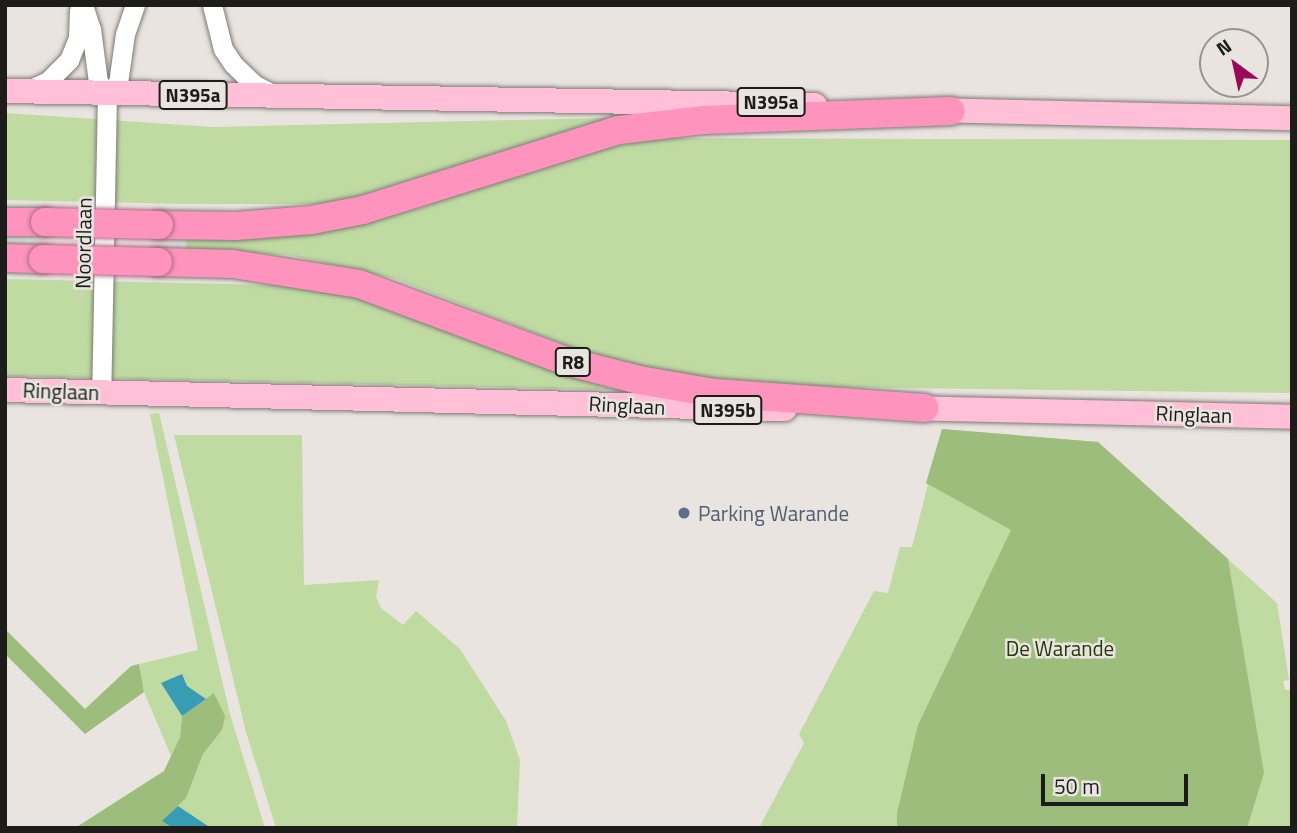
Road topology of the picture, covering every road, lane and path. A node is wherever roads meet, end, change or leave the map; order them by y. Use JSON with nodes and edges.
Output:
{"nodes":[{"id":1,"x":81,"y":5,"type":"edge"},
{"id":2,"x":135,"y":5,"type":"edge"},
{"id":3,"x":212,"y":5,"type":"edge"},
{"id":4,"x":16,"y":91,"type":"edge"},
{"id":5,"x":107,"y":93,"type":"junction"},
{"id":6,"x":279,"y":97,"type":"junction"},
{"id":7,"x":951,"y":111,"type":"junction"},
{"id":8,"x":1292,"y":118,"type":"edge"},
{"id":9,"x":5,"y":222,"type":"edge"},
{"id":10,"x":5,"y":258,"type":"edge"},
{"id":11,"x":5,"y":390,"type":"edge"},
{"id":12,"x":101,"y":393,"type":"junction"},
{"id":13,"x":924,"y":408,"type":"junction"},
{"id":14,"x":1292,"y":417,"type":"edge"}],
"edges":[{"from":1,"to":4,"type":"street","name":"Noordlaan"},
{"from":1,"to":5,"type":"street","name":"Noordlaan"},
{"from":2,"to":5,"type":"street","name":"Noordlaan"},
{"from":3,"to":6,"type":"street"},
{"from":4,"to":5,"type":"main road","number":"N395a"},
{"from":5,"to":6,"type":"main road","number":"N395a"},
{"from":5,"to":12,"type":"street","name":"Noordlaan"},
{"from":6,"to":7,"type":"main road","number":"N395a"},
{"from":7,"to":8,"type":"main road","number":"N395a"},
{"from":7,"to":9,"type":"highway","bridge":true},
{"from":10,"to":13,"type":"highway","number":"R8","bridge":true},
{"from":11,"to":12,"type":"main road","name":"Ringlaan","number":"N395b"},
{"from":12,"to":13,"type":"main road","name":"Ringlaan","number":"N395b"},
{"from":13,"to":14,"type":"main road","name":"Ringlaan","number":"N395b"}]}
